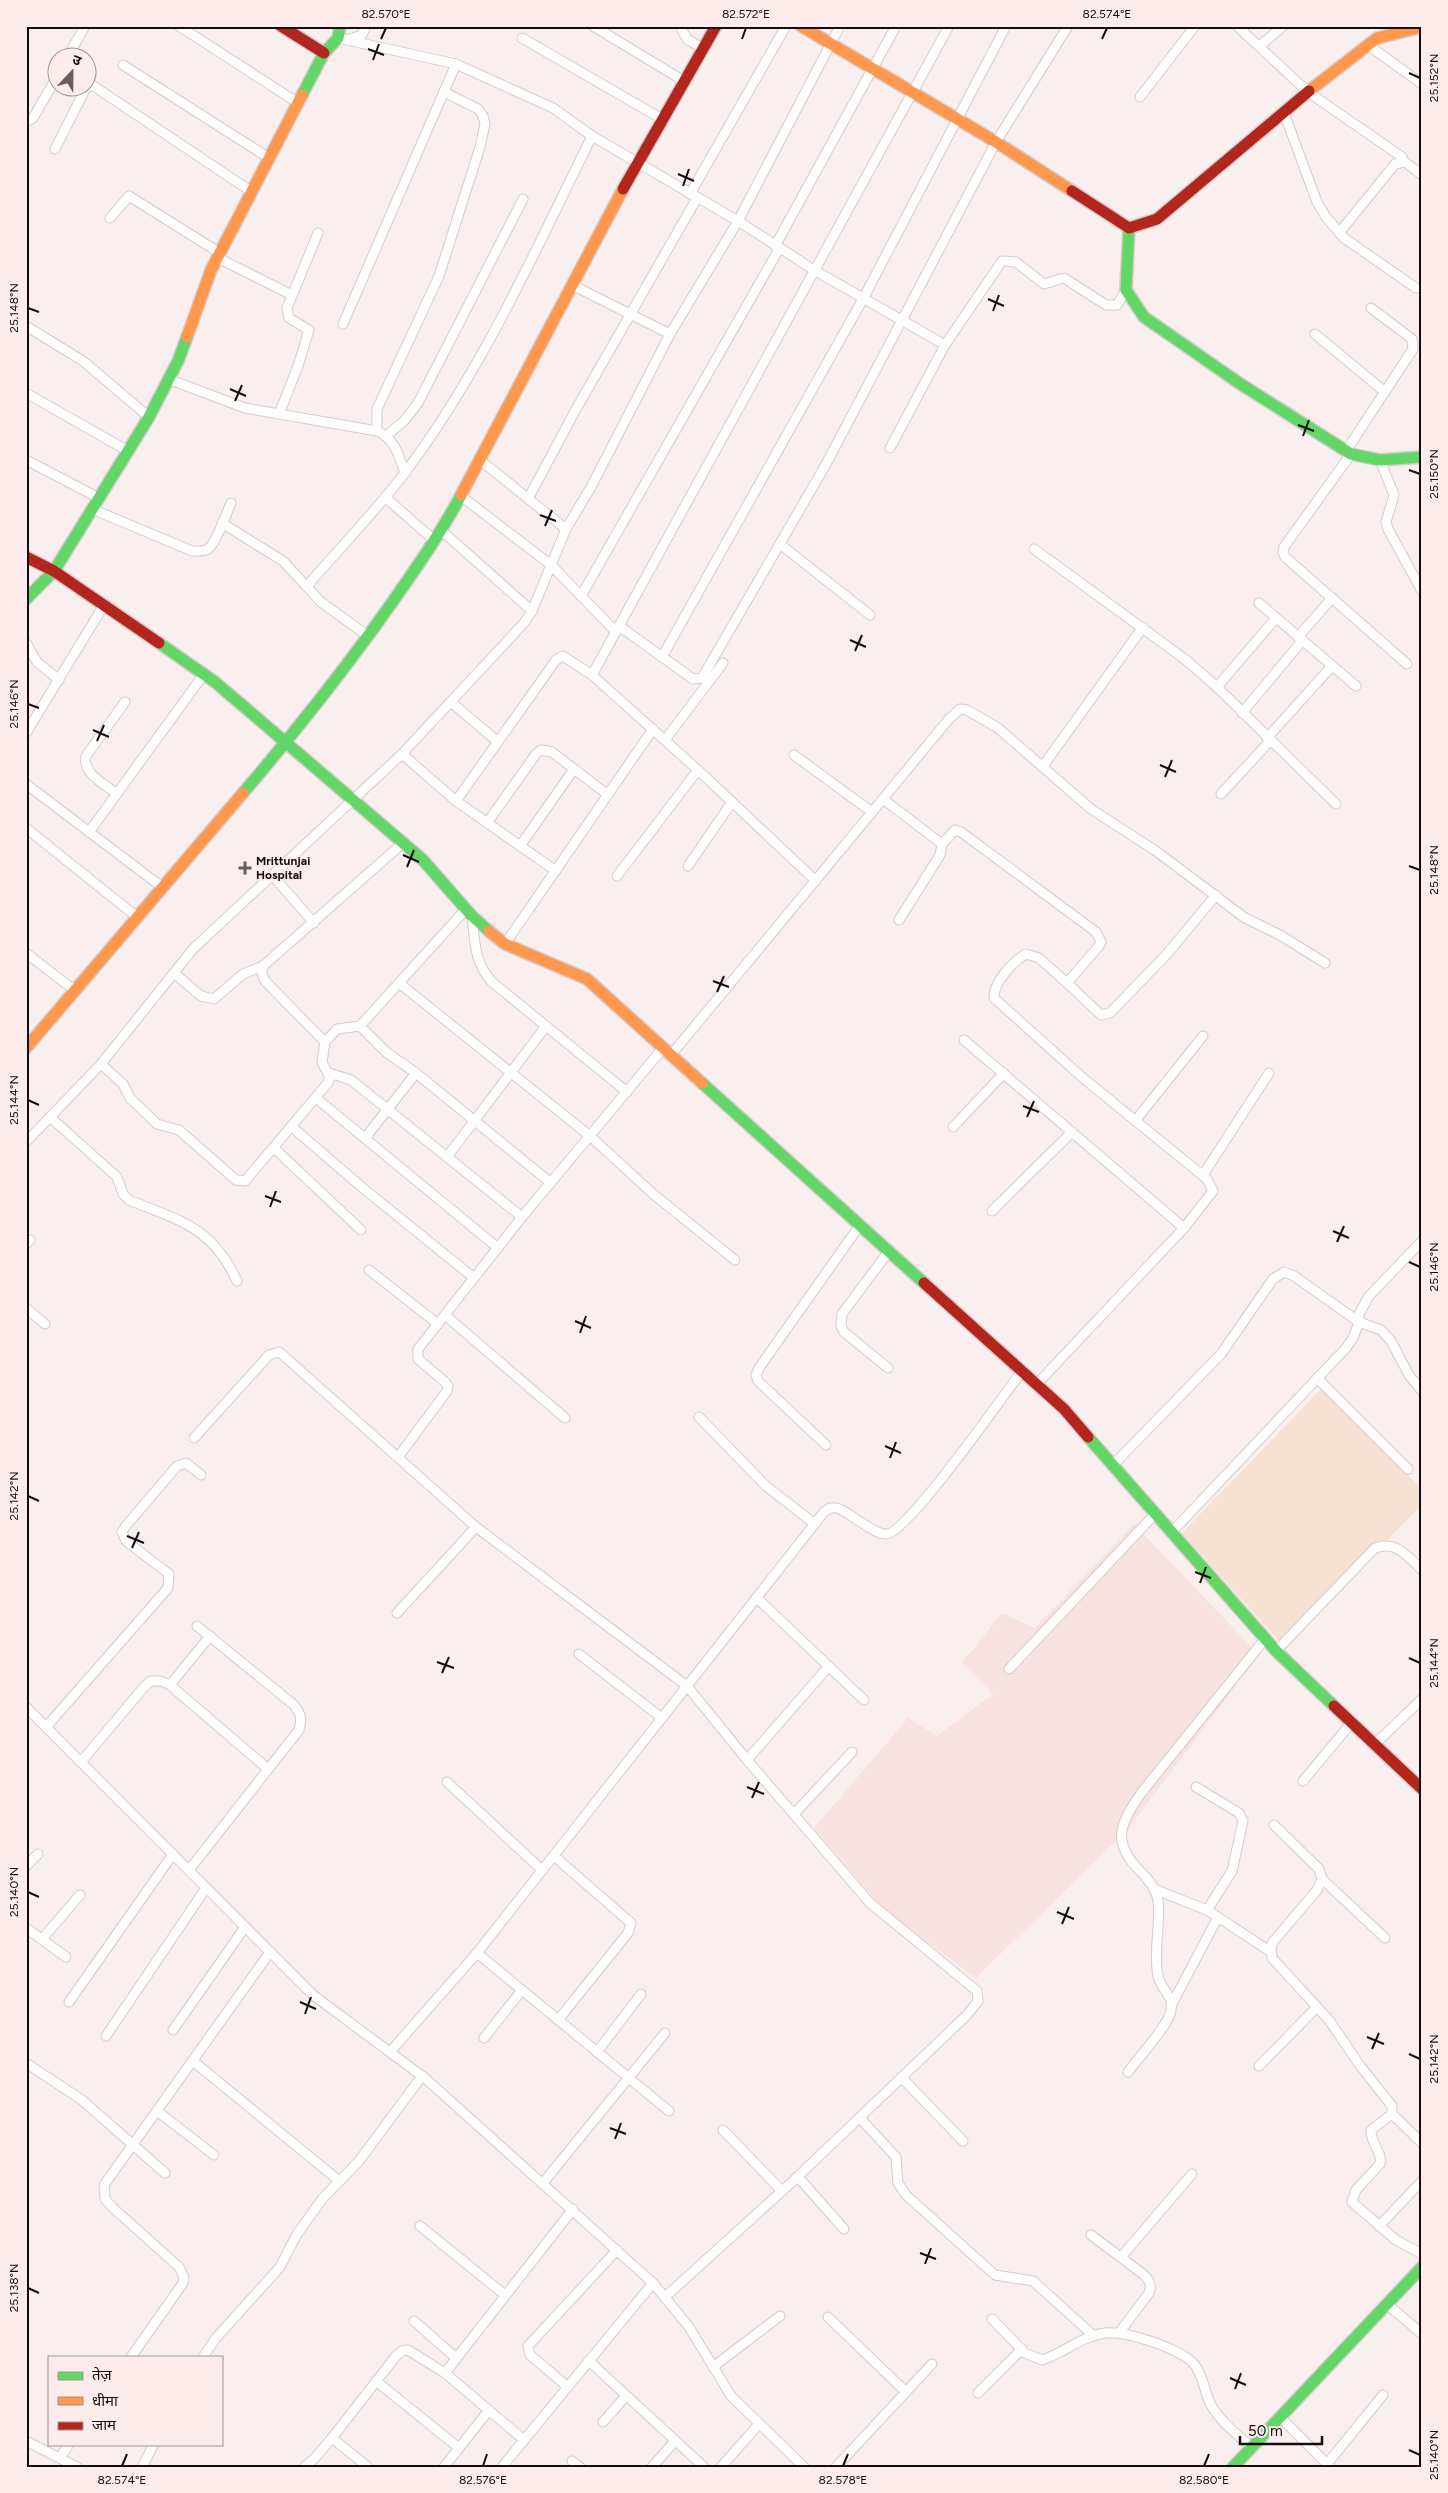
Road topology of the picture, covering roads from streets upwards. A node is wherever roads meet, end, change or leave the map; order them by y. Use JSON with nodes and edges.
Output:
{"nodes":[{"id":1,"x":85,"y":26,"type":"edge"},
{"id":2,"x":179,"y":26,"type":"edge"},
{"id":3,"x":281,"y":26,"type":"edge"},
{"id":4,"x":366,"y":26,"type":"edge"},
{"id":5,"x":593,"y":26,"type":"edge"},
{"id":6,"x":680,"y":26,"type":"edge"},
{"id":7,"x":716,"y":26,"type":"edge"},
{"id":8,"x":786,"y":26,"type":"edge"},
{"id":9,"x":802,"y":26,"type":"edge"},
{"id":10,"x":840,"y":26,"type":"edge"},
{"id":11,"x":896,"y":26,"type":"edge"},
{"id":12,"x":949,"y":26,"type":"edge"},
{"id":13,"x":1006,"y":26,"type":"edge"},
{"id":14,"x":1068,"y":26,"type":"edge"},
{"id":15,"x":1195,"y":26,"type":"edge"},
{"id":16,"x":1237,"y":26,"type":"edge"},
{"id":17,"x":1283,"y":26,"type":"edge"},
{"id":18,"x":1422,"y":28,"type":"edge"},
{"id":19,"x":1402,"y":29,"type":"edge"},
{"id":20,"x":343,"y":34,"type":"edge"},
{"id":21,"x":522,"y":38,"type":"dead end"},
{"id":22,"x":831,"y":43,"type":"junction"},
{"id":23,"x":1368,"y":45,"type":"junction"},
{"id":24,"x":1260,"y":46,"type":"junction"},
{"id":25,"x":73,"y":48,"type":"edge"},
{"id":26,"x":703,"y":49,"type":"junction"},
{"id":27,"x":324,"y":53,"type":"junction"},
{"id":28,"x":456,"y":64,"type":"junction"},
{"id":29,"x":123,"y":65,"type":"dead end"},
{"id":30,"x":873,"y":69,"type":"junction"},
{"id":31,"x":684,"y":80,"type":"junction"},
{"id":32,"x":1422,"y":84,"type":"edge"},
{"id":33,"x":98,"y":89,"type":"edge"},
{"id":34,"x":48,"y":92,"type":"edge"},
{"id":35,"x":444,"y":92,"type":"junction"},
{"id":36,"x":1308,"y":92,"type":"junction"},
{"id":37,"x":912,"y":93,"type":"junction"},
{"id":38,"x":1140,"y":97,"type":"dead end"},
{"id":39,"x":81,"y":98,"type":"edge"},
{"id":40,"x":298,"y":103,"type":"junction"},
{"id":41,"x":1284,"y":113,"type":"junction"},
{"id":42,"x":662,"y":119,"type":"junction"},
{"id":43,"x":956,"y":120,"type":"junction"},
{"id":44,"x":26,"y":122,"type":"edge"},
{"id":45,"x":592,"y":136,"type":"junction"},
{"id":46,"x":996,"y":142,"type":"junction"},
{"id":47,"x":55,"y":149,"type":"dead end"},
{"id":48,"x":1402,"y":157,"type":"dead end"},
{"id":49,"x":269,"y":158,"type":"junction"},
{"id":50,"x":637,"y":162,"type":"junction"},
{"id":51,"x":1422,"y":175,"type":"edge"},
{"id":52,"x":252,"y":192,"type":"junction"},
{"id":53,"x":694,"y":196,"type":"junction"},
{"id":54,"x":523,"y":199,"type":"dead end"},
{"id":55,"x":110,"y":218,"type":"dead end"},
{"id":56,"x":738,"y":221,"type":"junction"},
{"id":57,"x":1129,"y":228,"type":"junction"},
{"id":58,"x":318,"y":233,"type":"dead end"},
{"id":59,"x":1339,"y":233,"type":"junction"},
{"id":60,"x":777,"y":247,"type":"junction"},
{"id":61,"x":219,"y":256,"type":"junction"},
{"id":62,"x":814,"y":270,"type":"junction"},
{"id":63,"x":572,"y":285,"type":"junction"},
{"id":64,"x":1416,"y":288,"type":"dead end"},
{"id":65,"x":1126,"y":290,"type":"junction"},
{"id":66,"x":292,"y":295,"type":"junction"},
{"id":67,"x":864,"y":299,"type":"junction"},
{"id":68,"x":1371,"y":308,"type":"dead end"},
{"id":69,"x":630,"y":314,"type":"junction"},
{"id":70,"x":902,"y":322,"type":"junction"},
{"id":71,"x":343,"y":324,"type":"dead end"},
{"id":72,"x":26,"y":326,"type":"edge"},
{"id":73,"x":670,"y":334,"type":"junction"},
{"id":74,"x":1315,"y":334,"type":"dead end"},
{"id":75,"x":945,"y":345,"type":"junction"},
{"id":76,"x":168,"y":379,"type":"junction"},
{"id":77,"x":1385,"y":392,"type":"junction"},
{"id":78,"x":26,"y":393,"type":"edge"},
{"id":79,"x":279,"y":414,"type":"junction"},
{"id":80,"x":149,"y":417,"type":"junction"},
{"id":81,"x":377,"y":430,"type":"junction"},
{"id":82,"x":387,"y":435,"type":"junction"},
{"id":83,"x":890,"y":448,"type":"dead end"},
{"id":84,"x":128,"y":451,"type":"junction"},
{"id":85,"x":1349,"y":452,"type":"junction"},
{"id":86,"x":1422,"y":458,"type":"edge"},
{"id":87,"x":26,"y":460,"type":"edge"},
{"id":88,"x":480,"y":460,"type":"junction"},
{"id":89,"x":1380,"y":460,"type":"junction"},
{"id":90,"x":405,"y":473,"type":"junction"},
{"id":91,"x":461,"y":496,"type":"junction"},
{"id":92,"x":385,"y":497,"type":"junction"},
{"id":93,"x":529,"y":497,"type":"junction"},
{"id":94,"x":99,"y":498,"type":"junction"},
{"id":95,"x":231,"y":503,"type":"dead end"},
{"id":96,"x":92,"y":509,"type":"junction"},
{"id":97,"x":222,"y":523,"type":"junction"},
{"id":98,"x":566,"y":529,"type":"junction"},
{"id":99,"x":439,"y":536,"type":"junction"},
{"id":100,"x":780,"y":544,"type":"junction"},
{"id":101,"x":1034,"y":549,"type":"dead end"},
{"id":102,"x":26,"y":557,"type":"edge"},
{"id":103,"x":551,"y":564,"type":"junction"},
{"id":104,"x":54,"y":571,"type":"junction"},
{"id":105,"x":307,"y":586,"type":"junction"},
{"id":106,"x":1422,"y":591,"type":"edge"},
{"id":107,"x":581,"y":596,"type":"junction"},
{"id":108,"x":1332,"y":598,"type":"junction"},
{"id":109,"x":26,"y":599,"type":"edge"},
{"id":110,"x":1259,"y":603,"type":"dead end"},
{"id":111,"x":104,"y":605,"type":"junction"},
{"id":112,"x":532,"y":610,"type":"junction"},
{"id":113,"x":870,"y":615,"type":"dead end"},
{"id":114,"x":1276,"y":618,"type":"junction"},
{"id":115,"x":1143,"y":626,"type":"junction"},
{"id":116,"x":618,"y":629,"type":"junction"},
{"id":117,"x":368,"y":636,"type":"junction"},
{"id":118,"x":1300,"y":639,"type":"junction"},
{"id":119,"x":26,"y":643,"type":"edge"},
{"id":120,"x":662,"y":657,"type":"junction"},
{"id":121,"x":723,"y":663,"type":"dead end"},
{"id":122,"x":1407,"y":664,"type":"dead end"},
{"id":123,"x":1332,"y":666,"type":"junction"},
{"id":124,"x":204,"y":674,"type":"junction"},
{"id":125,"x":592,"y":675,"type":"junction"},
{"id":126,"x":59,"y":680,"type":"junction"},
{"id":127,"x":702,"y":683,"type":"junction"},
{"id":128,"x":1356,"y":686,"type":"dead end"},
{"id":129,"x":1217,"y":687,"type":"junction"},
{"id":130,"x":125,"y":702,"type":"dead end"},
{"id":131,"x":451,"y":702,"type":"junction"},
{"id":132,"x":1242,"y":713,"type":"junction"},
{"id":133,"x":653,"y":729,"type":"junction"},
{"id":134,"x":26,"y":733,"type":"edge"},
{"id":135,"x":1269,"y":739,"type":"junction"},
{"id":136,"x":665,"y":740,"type":"junction"},
{"id":137,"x":498,"y":742,"type":"junction"},
{"id":138,"x":286,"y":743,"type":"junction"},
{"id":139,"x":402,"y":754,"type":"junction"},
{"id":140,"x":794,"y":755,"type":"dead end"},
{"id":141,"x":1043,"y":766,"type":"junction"},
{"id":142,"x":574,"y":768,"type":"junction"},
{"id":143,"x":698,"y":770,"type":"junction"},
{"id":144,"x":26,"y":784,"type":"edge"},
{"id":145,"x":117,"y":794,"type":"junction"},
{"id":146,"x":1220,"y":794,"type":"dead end"},
{"id":147,"x":608,"y":795,"type":"junction"},
{"id":148,"x":352,"y":799,"type":"junction"},
{"id":149,"x":883,"y":799,"type":"junction"},
{"id":150,"x":456,"y":802,"type":"junction"},
{"id":151,"x":732,"y":802,"type":"junction"},
{"id":152,"x":1336,"y":804,"type":"dead end"},
{"id":153,"x":872,"y":812,"type":"junction"},
{"id":154,"x":487,"y":823,"type":"junction"},
{"id":155,"x":26,"y":828,"type":"edge"},
{"id":156,"x":90,"y":832,"type":"junction"},
{"id":157,"x":403,"y":843,"type":"junction"},
{"id":158,"x":942,"y":844,"type":"junction"},
{"id":159,"x":520,"y":846,"type":"junction"},
{"id":160,"x":688,"y":866,"type":"dead end"},
{"id":161,"x":556,"y":871,"type":"junction"},
{"id":162,"x":272,"y":875,"type":"junction"},
{"id":163,"x":617,"y":876,"type":"dead end"},
{"id":164,"x":816,"y":881,"type":"junction"},
{"id":165,"x":162,"y":887,"type":"junction"},
{"id":166,"x":1216,"y":895,"type":"junction"},
{"id":167,"x":469,"y":913,"type":"junction"},
{"id":168,"x":137,"y":917,"type":"junction"},
{"id":169,"x":899,"y":920,"type":"dead end"},
{"id":170,"x":314,"y":922,"type":"junction"},
{"id":171,"x":506,"y":944,"type":"junction"},
{"id":172,"x":26,"y":953,"type":"edge"},
{"id":173,"x":1325,"y":963,"type":"dead end"},
{"id":174,"x":264,"y":966,"type":"junction"},
{"id":175,"x":174,"y":973,"type":"junction"},
{"id":176,"x":399,"y":983,"type":"junction"},
{"id":177,"x":1066,"y":983,"type":"junction"},
{"id":178,"x":74,"y":990,"type":"junction"},
{"id":179,"x":360,"y":1026,"type":"junction"},
{"id":180,"x":546,"y":1026,"type":"junction"},
{"id":181,"x":1203,"y":1036,"type":"dead end"},
{"id":182,"x":964,"y":1040,"type":"dead end"},
{"id":183,"x":325,"y":1042,"type":"junction"},
{"id":184,"x":26,"y":1048,"type":"edge"},
{"id":185,"x":667,"y":1051,"type":"junction"},
{"id":186,"x":101,"y":1064,"type":"junction"},
{"id":187,"x":329,"y":1073,"type":"junction"},
{"id":188,"x":416,"y":1073,"type":"junction"},
{"id":189,"x":511,"y":1073,"type":"junction"},
{"id":190,"x":1004,"y":1073,"type":"junction"},
{"id":191,"x":1268,"y":1073,"type":"dead end"},
{"id":192,"x":627,"y":1092,"type":"junction"},
{"id":193,"x":316,"y":1098,"type":"junction"},
{"id":194,"x":388,"y":1109,"type":"junction"},
{"id":195,"x":50,"y":1117,"type":"junction"},
{"id":196,"x":474,"y":1121,"type":"junction"},
{"id":197,"x":1135,"y":1121,"type":"junction"},
{"id":198,"x":953,"y":1126,"type":"dead end"},
{"id":199,"x":292,"y":1127,"type":"junction"},
{"id":200,"x":1072,"y":1132,"type":"junction"},
{"id":201,"x":590,"y":1136,"type":"junction"},
{"id":202,"x":365,"y":1138,"type":"junction"},
{"id":203,"x":26,"y":1142,"type":"edge"},
{"id":204,"x":274,"y":1148,"type":"junction"},
{"id":205,"x":447,"y":1157,"type":"junction"},
{"id":206,"x":1203,"y":1176,"type":"junction"},
{"id":207,"x":551,"y":1183,"type":"junction"},
{"id":208,"x":992,"y":1211,"type":"dead end"},
{"id":209,"x":522,"y":1217,"type":"junction"},
{"id":210,"x":860,"y":1225,"type":"junction"},
{"id":211,"x":1184,"y":1228,"type":"junction"},
{"id":212,"x":361,"y":1230,"type":"dead end"},
{"id":213,"x":1422,"y":1241,"type":"edge"},
{"id":214,"x":498,"y":1248,"type":"junction"},
{"id":215,"x":889,"y":1251,"type":"junction"},
{"id":216,"x":735,"y":1260,"type":"dead end"},
{"id":217,"x":369,"y":1270,"type":"dead end"},
{"id":218,"x":474,"y":1278,"type":"junction"},
{"id":219,"x":237,"y":1281,"type":"dead end"},
{"id":220,"x":26,"y":1308,"type":"edge"},
{"id":221,"x":445,"y":1315,"type":"junction"},
{"id":222,"x":1359,"y":1322,"type":"junction"},
{"id":223,"x":45,"y":1324,"type":"dead end"},
{"id":224,"x":438,"y":1324,"type":"junction"},
{"id":225,"x":888,"y":1368,"type":"dead end"},
{"id":226,"x":1022,"y":1370,"type":"junction"},
{"id":227,"x":1317,"y":1378,"type":"junction"},
{"id":228,"x":1037,"y":1384,"type":"junction"},
{"id":229,"x":1422,"y":1391,"type":"edge"},
{"id":230,"x":699,"y":1417,"type":"dead end"},
{"id":231,"x":565,"y":1418,"type":"dead end"},
{"id":232,"x":194,"y":1438,"type":"dead end"},
{"id":233,"x":826,"y":1444,"type":"dead end"},
{"id":234,"x":398,"y":1457,"type":"junction"},
{"id":235,"x":1113,"y":1465,"type":"junction"},
{"id":236,"x":1408,"y":1469,"type":"dead end"},
{"id":237,"x":201,"y":1475,"type":"dead end"},
{"id":238,"x":1155,"y":1514,"type":"junction"},
{"id":239,"x":815,"y":1524,"type":"junction"},
{"id":240,"x":476,"y":1527,"type":"junction"},
{"id":241,"x":1171,"y":1533,"type":"junction"},
{"id":242,"x":1422,"y":1570,"type":"edge"},
{"id":243,"x":757,"y":1598,"type":"junction"},
{"id":244,"x":397,"y":1613,"type":"dead end"},
{"id":245,"x":197,"y":1626,"type":"dead end"},
{"id":246,"x":210,"y":1636,"type":"junction"},
{"id":247,"x":1265,"y":1639,"type":"junction"},
{"id":248,"x":1276,"y":1651,"type":"junction"},
{"id":249,"x":579,"y":1654,"type":"dead end"},
{"id":250,"x":829,"y":1666,"type":"junction"},
{"id":251,"x":1009,"y":1669,"type":"dead end"},
{"id":252,"x":170,"y":1685,"type":"junction"},
{"id":253,"x":687,"y":1686,"type":"junction"},
{"id":254,"x":1422,"y":1699,"type":"edge"},
{"id":255,"x":864,"y":1700,"type":"dead end"},
{"id":256,"x":26,"y":1707,"type":"edge"},
{"id":257,"x":662,"y":1718,"type":"junction"},
{"id":258,"x":1352,"y":1722,"type":"junction"},
{"id":259,"x":46,"y":1727,"type":"junction"},
{"id":260,"x":1374,"y":1744,"type":"junction"},
{"id":261,"x":852,"y":1752,"type":"dead end"},
{"id":262,"x":747,"y":1760,"type":"junction"},
{"id":263,"x":81,"y":1762,"type":"junction"},
{"id":264,"x":268,"y":1769,"type":"junction"},
{"id":265,"x":447,"y":1782,"type":"dead end"},
{"id":266,"x":1303,"y":1782,"type":"dead end"},
{"id":267,"x":1196,"y":1787,"type":"dead end"},
{"id":268,"x":1422,"y":1789,"type":"edge"},
{"id":269,"x":794,"y":1814,"type":"junction"},
{"id":270,"x":1274,"y":1825,"type":"dead end"},
{"id":271,"x":38,"y":1854,"type":"dead end"},
{"id":272,"x":173,"y":1854,"type":"junction"},
{"id":273,"x":554,"y":1856,"type":"junction"},
{"id":274,"x":26,"y":1866,"type":"edge"},
{"id":275,"x":189,"y":1870,"type":"junction"},
{"id":276,"x":542,"y":1870,"type":"junction"},
{"id":277,"x":1322,"y":1879,"type":"junction"},
{"id":278,"x":206,"y":1888,"type":"junction"},
{"id":279,"x":1154,"y":1888,"type":"junction"},
{"id":280,"x":80,"y":1895,"type":"dead end"},
{"id":281,"x":1207,"y":1910,"type":"junction"},
{"id":282,"x":1218,"y":1917,"type":"junction"},
{"id":283,"x":246,"y":1927,"type":"junction"},
{"id":284,"x":26,"y":1928,"type":"edge"},
{"id":285,"x":1385,"y":1938,"type":"dead end"},
{"id":286,"x":42,"y":1939,"type":"junction"},
{"id":287,"x":270,"y":1952,"type":"junction"},
{"id":288,"x":1270,"y":1952,"type":"junction"},
{"id":289,"x":477,"y":1953,"type":"junction"},
{"id":290,"x":66,"y":1957,"type":"dead end"},
{"id":291,"x":522,"y":1990,"type":"junction"},
{"id":292,"x":641,"y":1994,"type":"dead end"},
{"id":293,"x":69,"y":2002,"type":"dead end"},
{"id":294,"x":1172,"y":2004,"type":"junction"},
{"id":295,"x":1317,"y":2007,"type":"junction"},
{"id":296,"x":558,"y":2020,"type":"junction"},
{"id":297,"x":173,"y":2030,"type":"dead end"},
{"id":298,"x":666,"y":2033,"type":"dead end"},
{"id":299,"x":106,"y":2036,"type":"dead end"},
{"id":300,"x":484,"y":2038,"type":"dead end"},
{"id":301,"x":390,"y":2052,"type":"junction"},
{"id":302,"x":596,"y":2052,"type":"junction"},
{"id":303,"x":193,"y":2061,"type":"junction"},
{"id":304,"x":1260,"y":2066,"type":"dead end"},
{"id":305,"x":28,"y":2067,"type":"edge"},
{"id":306,"x":1128,"y":2072,"type":"dead end"},
{"id":307,"x":422,"y":2076,"type":"junction"},
{"id":308,"x":628,"y":2077,"type":"junction"},
{"id":309,"x":902,"y":2078,"type":"junction"},
{"id":310,"x":157,"y":2111,"type":"junction"},
{"id":311,"x":669,"y":2111,"type":"dead end"},
{"id":312,"x":1392,"y":2114,"type":"junction"},
{"id":313,"x":860,"y":2118,"type":"junction"},
{"id":314,"x":723,"y":2130,"type":"dead end"},
{"id":315,"x":1420,"y":2139,"type":"edge"},
{"id":316,"x":963,"y":2141,"type":"dead end"},
{"id":317,"x":134,"y":2144,"type":"junction"},
{"id":318,"x":214,"y":2155,"type":"dead end"},
{"id":319,"x":165,"y":2173,"type":"dead end"},
{"id":320,"x":1192,"y":2174,"type":"dead end"},
{"id":321,"x":798,"y":2177,"type":"junction"},
{"id":322,"x":338,"y":2180,"type":"junction"},
{"id":323,"x":544,"y":2182,"type":"junction"},
{"id":324,"x":1420,"y":2187,"type":"edge"},
{"id":325,"x":782,"y":2191,"type":"junction"},
{"id":326,"x":573,"y":2209,"type":"junction"},
{"id":327,"x":420,"y":2226,"type":"dead end"},
{"id":328,"x":1380,"y":2226,"type":"junction"},
{"id":329,"x":844,"y":2229,"type":"dead end"},
{"id":330,"x":1091,"y":2234,"type":"dead end"},
{"id":331,"x":617,"y":2250,"type":"junction"},
{"id":332,"x":1422,"y":2254,"type":"edge"},
{"id":333,"x":1121,"y":2257,"type":"junction"},
{"id":334,"x":1422,"y":2267,"type":"edge"},
{"id":335,"x":653,"y":2283,"type":"junction"},
{"id":336,"x":505,"y":2295,"type":"junction"},
{"id":337,"x":665,"y":2297,"type":"junction"},
{"id":338,"x":1387,"y":2304,"type":"junction"},
{"id":339,"x":780,"y":2316,"type":"dead end"},
{"id":340,"x":828,"y":2317,"type":"dead end"},
{"id":341,"x":992,"y":2319,"type":"dead end"},
{"id":342,"x":414,"y":2321,"type":"dead end"},
{"id":343,"x":1119,"y":2333,"type":"junction"},
{"id":344,"x":1422,"y":2334,"type":"edge"},
{"id":345,"x":1094,"y":2336,"type":"junction"},
{"id":346,"x":1022,"y":2349,"type":"junction"},
{"id":347,"x":132,"y":2356,"type":"edge"},
{"id":348,"x":204,"y":2356,"type":"edge"},
{"id":349,"x":456,"y":2358,"type":"junction"},
{"id":350,"x":589,"y":2361,"type":"junction"},
{"id":351,"x":932,"y":2364,"type":"dead end"},
{"id":352,"x":713,"y":2367,"type":"junction"},
{"id":353,"x":444,"y":2373,"type":"junction"},
{"id":354,"x":376,"y":2382,"type":"junction"},
{"id":355,"x":568,"y":2387,"type":"junction"},
{"id":356,"x":906,"y":2392,"type":"junction"},
{"id":357,"x":978,"y":2393,"type":"dead end"},
{"id":358,"x":1383,"y":2395,"type":"dead end"},
{"id":359,"x":626,"y":2396,"type":"junction"},
{"id":360,"x":489,"y":2410,"type":"junction"},
{"id":361,"x":1280,"y":2417,"type":"junction"},
{"id":362,"x":603,"y":2422,"type":"dead end"},
{"id":363,"x":759,"y":2424,"type":"junction"},
{"id":364,"x":332,"y":2438,"type":"junction"},
{"id":365,"x":26,"y":2440,"type":"edge"},
{"id":366,"x":524,"y":2440,"type":"junction"},
{"id":367,"x":675,"y":2441,"type":"junction"},
{"id":368,"x":68,"y":2446,"type":"edge"},
{"id":369,"x":153,"y":2446,"type":"edge"},
{"id":370,"x":1251,"y":2447,"type":"junction"},
{"id":371,"x":459,"y":2448,"type":"junction"},
{"id":372,"x":60,"y":2458,"type":"junction"},
{"id":373,"x":506,"y":2465,"type":"edge"},
{"id":374,"x":1328,"y":2466,"type":"edge"},
{"id":375,"x":77,"y":2467,"type":"edge"},
{"id":376,"x":142,"y":2467,"type":"edge"},
{"id":377,"x":304,"y":2467,"type":"edge"},
{"id":378,"x":368,"y":2467,"type":"edge"},
{"id":379,"x":444,"y":2467,"type":"edge"},
{"id":380,"x":652,"y":2467,"type":"edge"},
{"id":381,"x":704,"y":2467,"type":"edge"},
{"id":382,"x":721,"y":2467,"type":"edge"},
{"id":383,"x":804,"y":2467,"type":"edge"},
{"id":384,"x":836,"y":2467,"type":"edge"},
{"id":385,"x":1233,"y":2467,"type":"edge"}],
"edges":[{"from":1,"to":25,"type":"street"},
{"from":2,"to":40,"type":"street"},
{"from":3,"to":27,"type":"street"},
{"from":4,"to":20,"type":"street"},
{"from":5,"to":31,"type":"street"},
{"from":6,"to":26,"type":"street"},
{"from":7,"to":26,"type":"street"},
{"from":8,"to":53,"type":"street"},
{"from":9,"to":22,"type":"street"},
{"from":10,"to":22,"type":"street"},
{"from":11,"to":30,"type":"street"},
{"from":12,"to":37,"type":"street"},
{"from":13,"to":43,"type":"street"},
{"from":14,"to":46,"type":"street"},
{"from":15,"to":38,"type":"street"},
{"from":16,"to":24,"type":"street"},
{"from":17,"to":24,"type":"street"},
{"from":18,"to":19,"type":"street"},
{"from":19,"to":23,"type":"street"},
{"from":20,"to":27,"type":"street"},
{"from":20,"to":28,"type":"street"},
{"from":21,"to":42,"type":"street"},
{"from":22,"to":30,"type":"street"},
{"from":22,"to":56,"type":"street"},
{"from":23,"to":32,"type":"street"},
{"from":23,"to":36,"type":"street"},
{"from":24,"to":36,"type":"street"},
{"from":26,"to":31,"type":"street"},
{"from":27,"to":40,"type":"street"},
{"from":28,"to":35,"type":"street"},
{"from":28,"to":45,"type":"street"},
{"from":29,"to":49,"type":"street"},
{"from":30,"to":37,"type":"street"},
{"from":30,"to":60,"type":"street"},
{"from":31,"to":42,"type":"street"},
{"from":33,"to":52,"type":"street"},
{"from":34,"to":44,"type":"street"},
{"from":35,"to":71,"type":"street"},
{"from":35,"to":81,"type":"street"},
{"from":36,"to":41,"type":"street"},
{"from":36,"to":48,"type":"street"},
{"from":37,"to":43,"type":"street"},
{"from":37,"to":62,"type":"street"},
{"from":39,"to":47,"type":"street"},
{"from":40,"to":49,"type":"street"},
{"from":41,"to":57,"type":"street"},
{"from":41,"to":59,"type":"street"},
{"from":42,"to":50,"type":"street"},
{"from":43,"to":46,"type":"street"},
{"from":43,"to":67,"type":"street"},
{"from":45,"to":50,"type":"street"},
{"from":45,"to":90,"type":"street"},
{"from":46,"to":57,"type":"street"},
{"from":46,"to":70,"type":"street"},
{"from":49,"to":52,"type":"street"},
{"from":50,"to":53,"type":"street"},
{"from":50,"to":63,"type":"street"},
{"from":51,"to":59,"type":"street"},
{"from":52,"to":61,"type":"street"},
{"from":53,"to":56,"type":"street"},
{"from":53,"to":69,"type":"street"},
{"from":54,"to":82,"type":"street"},
{"from":55,"to":61,"type":"street"},
{"from":56,"to":60,"type":"street"},
{"from":56,"to":73,"type":"street"},
{"from":57,"to":65,"type":"street"},
{"from":58,"to":66,"type":"street"},
{"from":59,"to":64,"type":"street"},
{"from":60,"to":62,"type":"street"},
{"from":60,"to":107,"type":"street"},
{"from":61,"to":66,"type":"street"},
{"from":61,"to":76,"type":"street"},
{"from":62,"to":67,"type":"street"},
{"from":62,"to":116,"type":"street"},
{"from":63,"to":69,"type":"street"},
{"from":63,"to":88,"type":"street"},
{"from":65,"to":75,"type":"street"},
{"from":65,"to":85,"type":"street"},
{"from":66,"to":79,"type":"street"},
{"from":67,"to":70,"type":"street"},
{"from":67,"to":120,"type":"street"},
{"from":68,"to":77,"type":"street"},
{"from":69,"to":73,"type":"street"},
{"from":69,"to":93,"type":"street"},
{"from":70,"to":75,"type":"street"},
{"from":70,"to":100,"type":"street"},
{"from":72,"to":80,"type":"street"},
{"from":73,"to":98,"type":"street"},
{"from":74,"to":77,"type":"street"},
{"from":75,"to":83,"type":"street"},
{"from":76,"to":79,"type":"street"},
{"from":76,"to":80,"type":"street"},
{"from":77,"to":85,"type":"street"},
{"from":78,"to":84,"type":"street"},
{"from":79,"to":81,"type":"street"},
{"from":80,"to":84,"type":"street"},
{"from":81,"to":82,"type":"street"},
{"from":82,"to":90,"type":"street"},
{"from":84,"to":94,"type":"street"},
{"from":85,"to":89,"type":"street"},
{"from":85,"to":108,"type":"street"},
{"from":86,"to":89,"type":"street"},
{"from":87,"to":94,"type":"street"},
{"from":88,"to":91,"type":"street"},
{"from":88,"to":93,"type":"street"},
{"from":89,"to":106,"type":"street"},
{"from":90,"to":92,"type":"street"},
{"from":91,"to":99,"type":"street"},
{"from":91,"to":103,"type":"street"},
{"from":92,"to":99,"type":"street"},
{"from":92,"to":105,"type":"street"},
{"from":93,"to":98,"type":"street"},
{"from":94,"to":96,"type":"street"},
{"from":95,"to":97,"type":"street"},
{"from":96,"to":97,"type":"street"},
{"from":96,"to":104,"type":"street"},
{"from":97,"to":105,"type":"street"},
{"from":98,"to":103,"type":"street"},
{"from":99,"to":112,"type":"street"},
{"from":99,"to":117,"type":"street"},
{"from":100,"to":113,"type":"street"},
{"from":100,"to":127,"type":"street"},
{"from":101,"to":115,"type":"street"},
{"from":102,"to":104,"type":"street"},
{"from":103,"to":107,"type":"street"},
{"from":103,"to":112,"type":"street"},
{"from":104,"to":109,"type":"street"},
{"from":104,"to":111,"type":"street"},
{"from":105,"to":117,"type":"street"},
{"from":107,"to":116,"type":"street"},
{"from":108,"to":118,"type":"street"},
{"from":108,"to":122,"type":"street"},
{"from":110,"to":114,"type":"street"},
{"from":111,"to":124,"type":"street"},
{"from":111,"to":126,"type":"street"},
{"from":112,"to":131,"type":"street"},
{"from":114,"to":118,"type":"street"},
{"from":114,"to":129,"type":"street"},
{"from":115,"to":129,"type":"street"},
{"from":115,"to":141,"type":"street"},
{"from":116,"to":120,"type":"street"},
{"from":116,"to":125,"type":"street"},
{"from":117,"to":138,"type":"street"},
{"from":118,"to":123,"type":"street"},
{"from":118,"to":132,"type":"street"},
{"from":119,"to":126,"type":"street"},
{"from":120,"to":127,"type":"street"},
{"from":121,"to":127,"type":"street"},
{"from":123,"to":128,"type":"street"},
{"from":123,"to":135,"type":"street"},
{"from":124,"to":138,"type":"street"},
{"from":124,"to":145,"type":"street"},
{"from":125,"to":133,"type":"street"},
{"from":125,"to":137,"type":"street"},
{"from":126,"to":134,"type":"street"},
{"from":127,"to":136,"type":"street"},
{"from":129,"to":132,"type":"street"},
{"from":130,"to":145,"type":"street"},
{"from":131,"to":137,"type":"street"},
{"from":131,"to":139,"type":"street"},
{"from":132,"to":135,"type":"street"},
{"from":133,"to":136,"type":"street"},
{"from":133,"to":147,"type":"street"},
{"from":135,"to":146,"type":"street"},
{"from":135,"to":152,"type":"street"},
{"from":136,"to":143,"type":"street"},
{"from":137,"to":150,"type":"street"},
{"from":138,"to":148,"type":"street"},
{"from":138,"to":165,"type":"street"},
{"from":139,"to":148,"type":"street"},
{"from":139,"to":150,"type":"street"},
{"from":140,"to":153,"type":"street"},
{"from":141,"to":149,"type":"street"},
{"from":141,"to":166,"type":"street"},
{"from":142,"to":147,"type":"street"},
{"from":142,"to":154,"type":"street"},
{"from":142,"to":159,"type":"street"},
{"from":143,"to":151,"type":"street"},
{"from":143,"to":163,"type":"street"},
{"from":144,"to":156,"type":"street"},
{"from":145,"to":156,"type":"street"},
{"from":147,"to":161,"type":"street"},
{"from":148,"to":157,"type":"street"},
{"from":148,"to":162,"type":"street"},
{"from":149,"to":153,"type":"street"},
{"from":149,"to":158,"type":"street"},
{"from":150,"to":154,"type":"street"},
{"from":151,"to":160,"type":"street"},
{"from":151,"to":164,"type":"street"},
{"from":153,"to":164,"type":"street"},
{"from":154,"to":159,"type":"street"},
{"from":155,"to":168,"type":"street"},
{"from":156,"to":165,"type":"street"},
{"from":157,"to":167,"type":"street"},
{"from":157,"to":170,"type":"street"},
{"from":158,"to":169,"type":"street"},
{"from":158,"to":177,"type":"street"},
{"from":159,"to":161,"type":"street"},
{"from":161,"to":171,"type":"street"},
{"from":162,"to":170,"type":"street"},
{"from":162,"to":175,"type":"street"},
{"from":164,"to":185,"type":"street"},
{"from":165,"to":168,"type":"street"},
{"from":166,"to":173,"type":"street"},
{"from":166,"to":177,"type":"street"},
{"from":167,"to":171,"type":"street"},
{"from":167,"to":176,"type":"street"},
{"from":167,"to":180,"type":"street"},
{"from":168,"to":178,"type":"street"},
{"from":170,"to":174,"type":"street"},
{"from":171,"to":185,"type":"street"},
{"from":172,"to":178,"type":"street"},
{"from":174,"to":175,"type":"street"},
{"from":174,"to":183,"type":"street"},
{"from":175,"to":186,"type":"street"},
{"from":176,"to":179,"type":"street"},
{"from":176,"to":189,"type":"street"},
{"from":177,"to":197,"type":"street"},
{"from":178,"to":184,"type":"street"},
{"from":179,"to":183,"type":"street"},
{"from":179,"to":188,"type":"street"},
{"from":180,"to":189,"type":"street"},
{"from":180,"to":192,"type":"street"},
{"from":181,"to":197,"type":"street"},
{"from":182,"to":190,"type":"street"},
{"from":183,"to":187,"type":"street"},
{"from":185,"to":192,"type":"street"},
{"from":185,"to":210,"type":"street"},
{"from":186,"to":195,"type":"street"},
{"from":186,"to":204,"type":"street"},
{"from":187,"to":193,"type":"street"},
{"from":187,"to":194,"type":"street"},
{"from":188,"to":194,"type":"street"},
{"from":188,"to":196,"type":"street"},
{"from":189,"to":196,"type":"street"},
{"from":189,"to":201,"type":"street"},
{"from":190,"to":198,"type":"street"},
{"from":190,"to":200,"type":"street"},
{"from":191,"to":206,"type":"street"},
{"from":192,"to":201,"type":"street"},
{"from":193,"to":199,"type":"street"},
{"from":193,"to":202,"type":"street"},
{"from":194,"to":202,"type":"street"},
{"from":194,"to":205,"type":"street"},
{"from":195,"to":203,"type":"street"},
{"from":195,"to":219,"type":"street"},
{"from":196,"to":205,"type":"street"},
{"from":196,"to":207,"type":"street"},
{"from":197,"to":206,"type":"street"},
{"from":199,"to":204,"type":"street"},
{"from":199,"to":218,"type":"street"},
{"from":200,"to":208,"type":"street"},
{"from":200,"to":211,"type":"street"},
{"from":201,"to":207,"type":"street"},
{"from":201,"to":216,"type":"street"},
{"from":202,"to":214,"type":"street"},
{"from":204,"to":212,"type":"street"},
{"from":205,"to":209,"type":"street"},
{"from":206,"to":211,"type":"street"},
{"from":207,"to":209,"type":"street"},
{"from":209,"to":214,"type":"street"},
{"from":210,"to":215,"type":"street"},
{"from":210,"to":233,"type":"street"},
{"from":211,"to":228,"type":"street"},
{"from":213,"to":222,"type":"street"},
{"from":214,"to":218,"type":"street"},
{"from":215,"to":225,"type":"street"},
{"from":215,"to":226,"type":"street"},
{"from":217,"to":224,"type":"street"},
{"from":218,"to":221,"type":"street"},
{"from":220,"to":223,"type":"street"},
{"from":221,"to":224,"type":"street"},
{"from":221,"to":231,"type":"street"},
{"from":222,"to":227,"type":"street"},
{"from":222,"to":229,"type":"street"},
{"from":222,"to":235,"type":"street"},
{"from":224,"to":234,"type":"street"},
{"from":226,"to":228,"type":"street"},
{"from":226,"to":239,"type":"street"},
{"from":227,"to":236,"type":"street"},
{"from":227,"to":241,"type":"street"},
{"from":228,"to":235,"type":"street"},
{"from":230,"to":239,"type":"street"},
{"from":232,"to":234,"type":"street"},
{"from":234,"to":240,"type":"street"},
{"from":235,"to":238,"type":"street"},
{"from":237,"to":259,"type":"street"},
{"from":238,"to":241,"type":"street"},
{"from":238,"to":251,"type":"street"},
{"from":239,"to":243,"type":"street"},
{"from":240,"to":244,"type":"street"},
{"from":240,"to":253,"type":"street"},
{"from":241,"to":247,"type":"street"},
{"from":242,"to":248,"type":"street"},
{"from":243,"to":250,"type":"street"},
{"from":243,"to":253,"type":"street"},
{"from":245,"to":246,"type":"street"},
{"from":246,"to":252,"type":"street"},
{"from":246,"to":264,"type":"street"},
{"from":247,"to":248,"type":"street"},
{"from":247,"to":279,"type":"street"},
{"from":248,"to":258,"type":"street"},
{"from":249,"to":257,"type":"street"},
{"from":250,"to":255,"type":"street"},
{"from":250,"to":262,"type":"street"},
{"from":252,"to":263,"type":"street"},
{"from":252,"to":264,"type":"street"},
{"from":253,"to":257,"type":"street"},
{"from":253,"to":262,"type":"street"},
{"from":254,"to":260,"type":"street"},
{"from":256,"to":259,"type":"street"},
{"from":257,"to":273,"type":"street"},
{"from":258,"to":260,"type":"street"},
{"from":258,"to":266,"type":"street"},
{"from":259,"to":263,"type":"street"},
{"from":260,"to":268,"type":"street"},
{"from":261,"to":269,"type":"street"},
{"from":262,"to":269,"type":"street"},
{"from":263,"to":272,"type":"street"},
{"from":264,"to":275,"type":"street"},
{"from":265,"to":276,"type":"street"},
{"from":267,"to":281,"type":"street"},
{"from":269,"to":309,"type":"street"},
{"from":270,"to":277,"type":"street"},
{"from":271,"to":274,"type":"street"},
{"from":272,"to":275,"type":"street"},
{"from":272,"to":293,"type":"street"},
{"from":273,"to":276,"type":"street"},
{"from":273,"to":296,"type":"street"},
{"from":275,"to":278,"type":"street"},
{"from":276,"to":289,"type":"street"},
{"from":277,"to":285,"type":"street"},
{"from":277,"to":288,"type":"street"},
{"from":278,"to":283,"type":"street"},
{"from":278,"to":299,"type":"street"},
{"from":279,"to":281,"type":"street"},
{"from":279,"to":294,"type":"street"},
{"from":280,"to":286,"type":"street"},
{"from":281,"to":282,"type":"street"},
{"from":282,"to":288,"type":"street"},
{"from":282,"to":294,"type":"street"},
{"from":283,"to":287,"type":"street"},
{"from":283,"to":297,"type":"street"},
{"from":284,"to":286,"type":"street"},
{"from":286,"to":290,"type":"street"},
{"from":287,"to":301,"type":"street"},
{"from":287,"to":303,"type":"street"},
{"from":288,"to":295,"type":"street"},
{"from":289,"to":291,"type":"street"},
{"from":289,"to":301,"type":"street"},
{"from":291,"to":296,"type":"street"},
{"from":291,"to":300,"type":"street"},
{"from":292,"to":302,"type":"street"},
{"from":294,"to":306,"type":"street"},
{"from":295,"to":304,"type":"street"},
{"from":295,"to":312,"type":"street"},
{"from":296,"to":302,"type":"street"},
{"from":298,"to":308,"type":"street"},
{"from":301,"to":307,"type":"street"},
{"from":302,"to":308,"type":"street"},
{"from":303,"to":310,"type":"street"},
{"from":303,"to":322,"type":"street"},
{"from":305,"to":317,"type":"street"},
{"from":307,"to":322,"type":"street"},
{"from":307,"to":323,"type":"street"},
{"from":308,"to":311,"type":"street"},
{"from":308,"to":323,"type":"street"},
{"from":309,"to":313,"type":"street"},
{"from":309,"to":316,"type":"street"},
{"from":310,"to":317,"type":"street"},
{"from":310,"to":318,"type":"street"},
{"from":312,"to":315,"type":"street"},
{"from":312,"to":328,"type":"street"},
{"from":313,"to":321,"type":"street"},
{"from":313,"to":345,"type":"street"},
{"from":314,"to":325,"type":"street"},
{"from":317,"to":319,"type":"street"},
{"from":317,"to":347,"type":"street"},
{"from":320,"to":333,"type":"street"},
{"from":321,"to":325,"type":"street"},
{"from":321,"to":329,"type":"street"},
{"from":322,"to":348,"type":"street"},
{"from":323,"to":326,"type":"street"},
{"from":324,"to":328,"type":"street"},
{"from":325,"to":337,"type":"street"},
{"from":326,"to":331,"type":"street"},
{"from":326,"to":336,"type":"street"},
{"from":327,"to":336,"type":"street"},
{"from":328,"to":332,"type":"street"},
{"from":330,"to":333,"type":"street"},
{"from":331,"to":335,"type":"street"},
{"from":331,"to":355,"type":"street"},
{"from":333,"to":343,"type":"street"},
{"from":334,"to":338,"type":"street"},
{"from":335,"to":337,"type":"street"},
{"from":335,"to":350,"type":"street"},
{"from":336,"to":349,"type":"street"},
{"from":337,"to":352,"type":"street"},
{"from":338,"to":344,"type":"street"},
{"from":338,"to":361,"type":"street"},
{"from":339,"to":352,"type":"street"},
{"from":340,"to":356,"type":"street"},
{"from":341,"to":346,"type":"street"},
{"from":342,"to":349,"type":"street"},
{"from":343,"to":345,"type":"street"},
{"from":343,"to":370,"type":"street"},
{"from":345,"to":346,"type":"street"},
{"from":346,"to":357,"type":"street"},
{"from":349,"to":353,"type":"street"},
{"from":350,"to":355,"type":"street"},
{"from":350,"to":359,"type":"street"},
{"from":351,"to":356,"type":"street"},
{"from":352,"to":363,"type":"street"},
{"from":353,"to":354,"type":"street"},
{"from":353,"to":360,"type":"street"},
{"from":354,"to":364,"type":"street"},
{"from":354,"to":371,"type":"street"},
{"from":355,"to":366,"type":"street"},
{"from":356,"to":384,"type":"street"},
{"from":358,"to":374,"type":"street"},
{"from":359,"to":362,"type":"street"},
{"from":359,"to":367,"type":"street"},
{"from":360,"to":366,"type":"street"},
{"from":360,"to":371,"type":"street"},
{"from":361,"to":370,"type":"street"},
{"from":361,"to":374,"type":"street"},
{"from":363,"to":382,"type":"street"},
{"from":363,"to":383,"type":"street"},
{"from":364,"to":377,"type":"street"},
{"from":364,"to":378,"type":"street"},
{"from":365,"to":372,"type":"street"},
{"from":366,"to":373,"type":"street"},
{"from":367,"to":380,"type":"street"},
{"from":367,"to":381,"type":"street"},
{"from":368,"to":372,"type":"street"},
{"from":369,"to":376,"type":"street"},
{"from":370,"to":385,"type":"street"},
{"from":371,"to":379,"type":"street"},
{"from":372,"to":375,"type":"street"}]}
